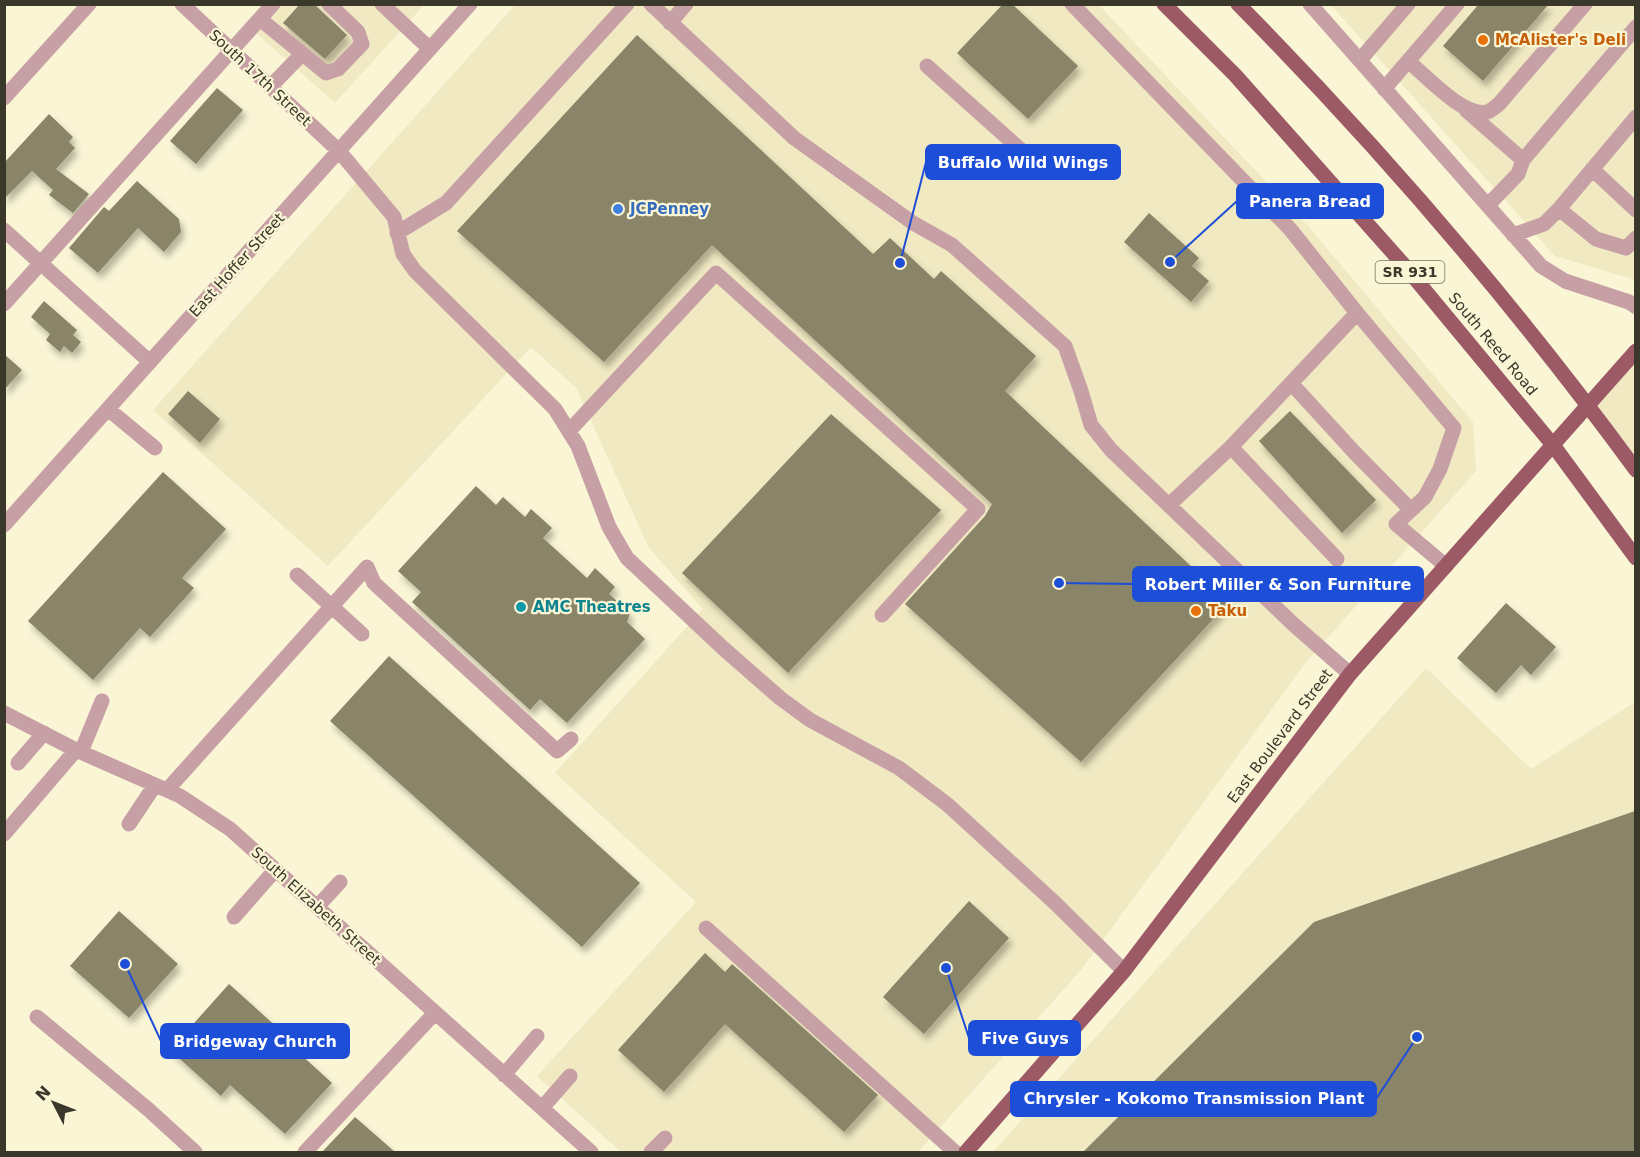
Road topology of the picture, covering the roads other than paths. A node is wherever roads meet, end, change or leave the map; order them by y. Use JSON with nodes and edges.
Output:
{"nodes":[{"id":1,"x":89,"y":4,"type":"edge"},
{"id":2,"x":182,"y":4,"type":"edge"},
{"id":3,"x":273,"y":4,"type":"edge"},
{"id":4,"x":329,"y":4,"type":"edge"},
{"id":5,"x":382,"y":4,"type":"edge"},
{"id":6,"x":470,"y":4,"type":"edge"},
{"id":7,"x":627,"y":4,"type":"edge"},
{"id":8,"x":651,"y":4,"type":"edge"},
{"id":9,"x":686,"y":4,"type":"edge"},
{"id":10,"x":1072,"y":4,"type":"edge"},
{"id":11,"x":1164,"y":4,"type":"edge"},
{"id":12,"x":1238,"y":4,"type":"edge"},
{"id":13,"x":1310,"y":4,"type":"edge"},
{"id":14,"x":1408,"y":4,"type":"edge"},
{"id":15,"x":1457,"y":4,"type":"edge"},
{"id":16,"x":1585,"y":4,"type":"edge"},
{"id":17,"x":260,"y":19,"type":"junction"},
{"id":18,"x":670,"y":23,"type":"junction"},
{"id":19,"x":1635,"y":27,"type":"edge"},
{"id":20,"x":430,"y":49,"type":"junction"},
{"id":21,"x":232,"y":51,"type":"junction"},
{"id":22,"x":302,"y":54,"type":"junction"},
{"id":23,"x":1360,"y":60,"type":"junction"},
{"id":24,"x":1408,"y":60,"type":"junction"},
{"id":25,"x":927,"y":66,"type":"dead end"},
{"id":26,"x":270,"y":87,"type":"junction"},
{"id":27,"x":1384,"y":88,"type":"junction"},
{"id":28,"x":4,"y":98,"type":"edge"},
{"id":29,"x":1463,"y":108,"type":"junction"},
{"id":30,"x":1635,"y":117,"type":"edge"},
{"id":31,"x":339,"y":151,"type":"junction"},
{"id":32,"x":1030,"y":158,"type":"dead end"},
{"id":33,"x":1523,"y":160,"type":"junction"},
{"id":34,"x":1592,"y":169,"type":"junction"},
{"id":35,"x":1488,"y":205,"type":"junction"},
{"id":36,"x":1559,"y":209,"type":"junction"},
{"id":37,"x":1635,"y":210,"type":"edge"},
{"id":38,"x":4,"y":230,"type":"edge"},
{"id":39,"x":397,"y":233,"type":"junction"},
{"id":40,"x":1513,"y":235,"type":"junction"},
{"id":41,"x":1635,"y":238,"type":"edge"},
{"id":42,"x":40,"y":263,"type":"junction"},
{"id":43,"x":4,"y":304,"type":"edge"},
{"id":44,"x":1635,"y":307,"type":"edge"},
{"id":45,"x":1357,"y":313,"type":"junction"},
{"id":46,"x":1635,"y":351,"type":"edge"},
{"id":47,"x":150,"y":362,"type":"junction"},
{"id":48,"x":1291,"y":383,"type":"junction"},
{"id":49,"x":1588,"y":405,"type":"junction"},
{"id":50,"x":108,"y":409,"type":"junction"},
{"id":51,"x":569,"y":431,"type":"junction"},
{"id":52,"x":1553,"y":445,"type":"junction"},
{"id":53,"x":1231,"y":447,"type":"junction"},
{"id":54,"x":155,"y":448,"type":"dead end"},
{"id":55,"x":1635,"y":470,"type":"edge"},
{"id":56,"x":1169,"y":505,"type":"junction"},
{"id":57,"x":1411,"y":510,"type":"junction"},
{"id":58,"x":4,"y":525,"type":"edge"},
{"id":59,"x":1635,"y":558,"type":"edge"},
{"id":60,"x":1337,"y":559,"type":"dead end"},
{"id":61,"x":1446,"y":566,"type":"junction"},
{"id":62,"x":297,"y":575,"type":"dead end"},
{"id":63,"x":332,"y":607,"type":"junction"},
{"id":64,"x":882,"y":615,"type":"dead end"},
{"id":65,"x":362,"y":634,"type":"dead end"},
{"id":66,"x":1350,"y":674,"type":"junction"},
{"id":67,"x":102,"y":701,"type":"dead end"},
{"id":68,"x":4,"y":713,"type":"edge"},
{"id":69,"x":44,"y":734,"type":"junction"},
{"id":70,"x":571,"y":739,"type":"dead end"},
{"id":71,"x":78,"y":751,"type":"junction"},
{"id":72,"x":18,"y":763,"type":"dead end"},
{"id":73,"x":161,"y":788,"type":"junction"},
{"id":74,"x":129,"y":824,"type":"dead end"},
{"id":75,"x":4,"y":834,"type":"edge"},
{"id":76,"x":275,"y":870,"type":"junction"},
{"id":77,"x":340,"y":882,"type":"dead end"},
{"id":78,"x":317,"y":907,"type":"junction"},
{"id":79,"x":234,"y":917,"type":"dead end"},
{"id":80,"x":706,"y":928,"type":"dead end"},
{"id":81,"x":1124,"y":971,"type":"junction"},
{"id":82,"x":434,"y":1014,"type":"junction"},
{"id":83,"x":38,"y":1017,"type":"dead end"},
{"id":84,"x":537,"y":1036,"type":"dead end"},
{"id":85,"x":504,"y":1075,"type":"junction"},
{"id":86,"x":570,"y":1076,"type":"dead end"},
{"id":87,"x":542,"y":1108,"type":"junction"},
{"id":88,"x":665,"y":1138,"type":"dead end"},
{"id":89,"x":195,"y":1152,"type":"edge"},
{"id":90,"x":305,"y":1152,"type":"edge"},
{"id":91,"x":591,"y":1152,"type":"edge"},
{"id":92,"x":651,"y":1152,"type":"edge"},
{"id":93,"x":955,"y":1152,"type":"edge"},
{"id":94,"x":966,"y":1152,"type":"edge"}],
"edges":[{"from":1,"to":28,"type":"street"},
{"from":2,"to":21,"type":"street","name":"South 17th Street"},
{"from":3,"to":17,"type":"street"},
{"from":4,"to":22,"type":"street"},
{"from":5,"to":20,"type":"street"},
{"from":6,"to":20,"type":"street","name":"East Hoffer Street"},
{"from":7,"to":39,"type":"street"},
{"from":8,"to":18,"type":"street"},
{"from":9,"to":18,"type":"street"},
{"from":10,"to":45,"type":"street"},
{"from":11,"to":52,"type":"main road","name":"South Reed Road","number":"SR 931"},
{"from":12,"to":49,"type":"main road","number":"SR 931"},
{"from":13,"to":23,"type":"street"},
{"from":14,"to":23,"type":"street"},
{"from":15,"to":24,"type":"street"},
{"from":16,"to":29,"type":"street"},
{"from":17,"to":21,"type":"street"},
{"from":17,"to":22,"type":"street"},
{"from":18,"to":56,"type":"street"},
{"from":19,"to":33,"type":"street"},
{"from":20,"to":31,"type":"street","name":"East Hoffer Street"},
{"from":21,"to":26,"type":"street","name":"South 17th Street"},
{"from":21,"to":42,"type":"street"},
{"from":22,"to":26,"type":"street"},
{"from":23,"to":27,"type":"street"},
{"from":24,"to":27,"type":"street"},
{"from":24,"to":29,"type":"street"},
{"from":25,"to":32,"type":"street"},
{"from":26,"to":31,"type":"street","name":"South 17th Street"},
{"from":27,"to":35,"type":"street"},
{"from":29,"to":33,"type":"street"},
{"from":30,"to":34,"type":"street"},
{"from":31,"to":39,"type":"street","name":"South 17th Street"},
{"from":31,"to":47,"type":"street","name":"East Hoffer Street"},
{"from":33,"to":35,"type":"street"},
{"from":34,"to":36,"type":"street"},
{"from":34,"to":37,"type":"street"},
{"from":35,"to":40,"type":"street"},
{"from":36,"to":40,"type":"street"},
{"from":36,"to":41,"type":"street"},
{"from":38,"to":42,"type":"street"},
{"from":39,"to":51,"type":"street","name":"South 17th Street"},
{"from":40,"to":44,"type":"street"},
{"from":42,"to":43,"type":"street"},
{"from":42,"to":47,"type":"street"},
{"from":45,"to":48,"type":"street"},
{"from":45,"to":57,"type":"street"},
{"from":46,"to":49,"type":"main road","name":"East Boulevard Street"},
{"from":47,"to":50,"type":"street","name":"East Hoffer Street"},
{"from":48,"to":53,"type":"street"},
{"from":48,"to":57,"type":"street"},
{"from":49,"to":52,"type":"main road","name":"East Boulevard Street"},
{"from":49,"to":55,"type":"main road","number":"SR 931"},
{"from":50,"to":54,"type":"street"},
{"from":50,"to":58,"type":"street","name":"East Hoffer Street"},
{"from":51,"to":64,"type":"street"},
{"from":51,"to":81,"type":"street","name":"South 17th Street"},
{"from":52,"to":59,"type":"main road","name":"South Reed Road","number":"SR 931"},
{"from":52,"to":61,"type":"main road","name":"East Boulevard Street"},
{"from":53,"to":56,"type":"street"},
{"from":53,"to":60,"type":"street"},
{"from":56,"to":66,"type":"street"},
{"from":57,"to":61,"type":"street"},
{"from":61,"to":66,"type":"main road","name":"East Boulevard Street"},
{"from":62,"to":63,"type":"street"},
{"from":63,"to":65,"type":"street"},
{"from":63,"to":70,"type":"street"},
{"from":63,"to":73,"type":"street"},
{"from":66,"to":81,"type":"main road","name":"East Boulevard Street"},
{"from":67,"to":71,"type":"street"},
{"from":68,"to":69,"type":"street","name":"South Elizabeth Street"},
{"from":69,"to":71,"type":"street","name":"South Elizabeth Street"},
{"from":69,"to":72,"type":"street"},
{"from":71,"to":73,"type":"street","name":"South Elizabeth Street"},
{"from":71,"to":75,"type":"street"},
{"from":73,"to":74,"type":"street"},
{"from":73,"to":76,"type":"street","name":"South Elizabeth Street"},
{"from":76,"to":78,"type":"street","name":"South Elizabeth Street"},
{"from":76,"to":79,"type":"street"},
{"from":77,"to":78,"type":"street"},
{"from":78,"to":82,"type":"street","name":"South Elizabeth Street"},
{"from":80,"to":93,"type":"street"},
{"from":81,"to":94,"type":"main road","name":"East Boulevard Street"},
{"from":82,"to":85,"type":"street","name":"South Elizabeth Street"},
{"from":82,"to":90,"type":"street"},
{"from":83,"to":89,"type":"street"},
{"from":84,"to":85,"type":"street"},
{"from":85,"to":87,"type":"street","name":"South Elizabeth Street"},
{"from":86,"to":87,"type":"street"},
{"from":87,"to":91,"type":"street","name":"South Elizabeth Street"},
{"from":88,"to":92,"type":"street"}]}
